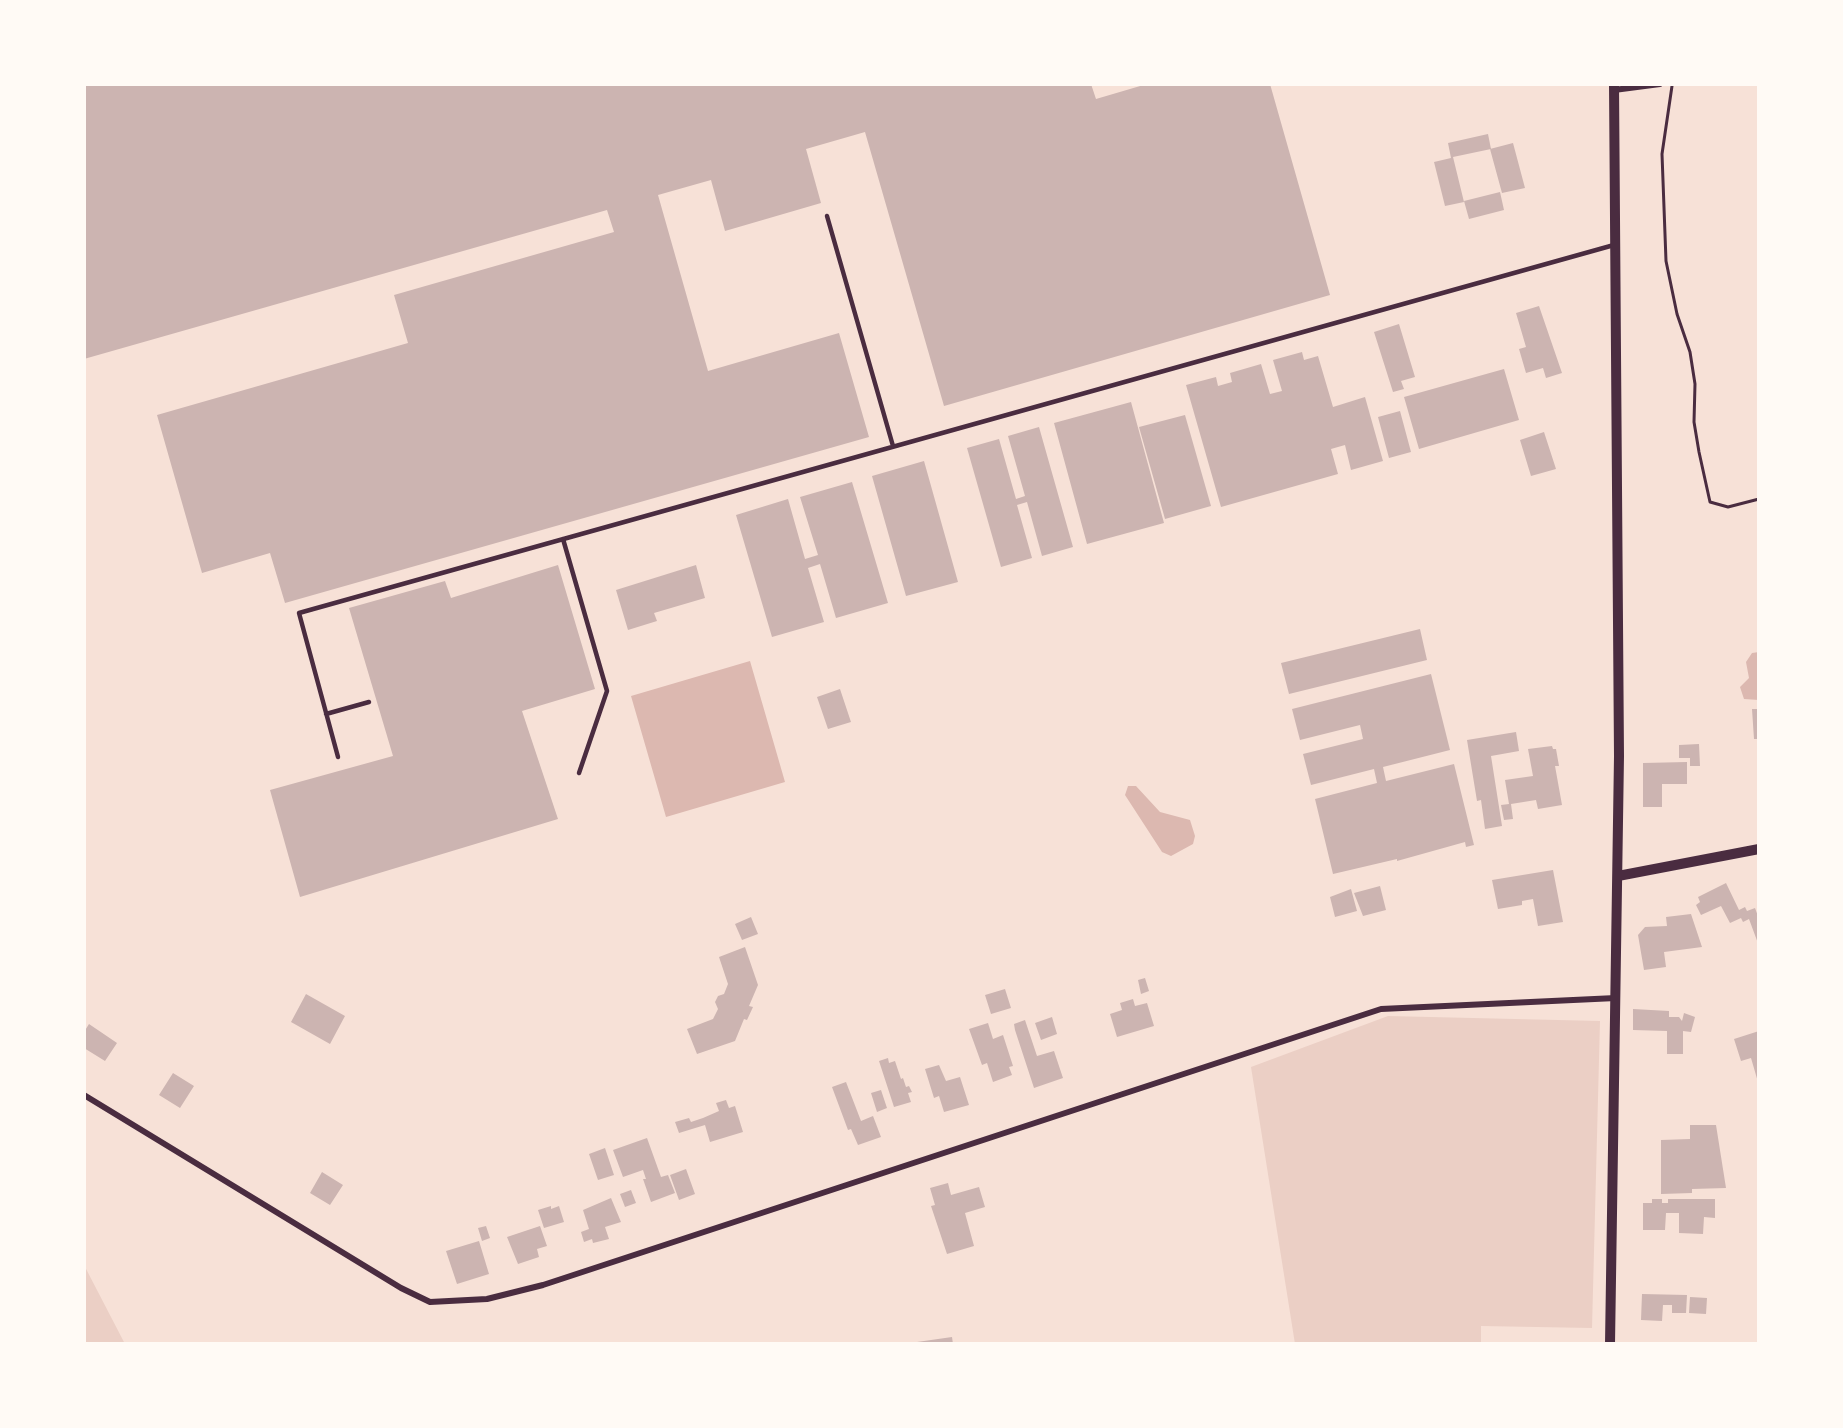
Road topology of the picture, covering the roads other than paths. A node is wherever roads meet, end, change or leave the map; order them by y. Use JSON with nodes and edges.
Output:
{"nodes":[{"id":1,"x":1660,"y":84,"type":"edge"},
{"id":2,"x":1614,"y":87,"type":"edge"},
{"id":3,"x":827,"y":216,"type":"dead end"},
{"id":4,"x":1614,"y":245,"type":"junction"},
{"id":5,"x":893,"y":446,"type":"junction"},
{"id":6,"x":563,"y":539,"type":"junction"},
{"id":7,"x":369,"y":702,"type":"dead end"},
{"id":8,"x":326,"y":714,"type":"junction"},
{"id":9,"x":338,"y":757,"type":"dead end"},
{"id":10,"x":579,"y":773,"type":"dead end"},
{"id":11,"x":1759,"y":849,"type":"edge"},
{"id":12,"x":1618,"y":876,"type":"junction"},
{"id":13,"x":1617,"y":998,"type":"junction"},
{"id":14,"x":84,"y":1095,"type":"edge"},
{"id":15,"x":1610,"y":1344,"type":"edge"}],
"edges":[{"from":1,"to":2,"type":"street"},
{"from":2,"to":4,"type":"street"},
{"from":3,"to":5,"type":"lane"},
{"from":4,"to":5,"type":"lane"},
{"from":4,"to":12,"type":"street"},
{"from":5,"to":6,"type":"lane"},
{"from":6,"to":8,"type":"lane"},
{"from":6,"to":10,"type":"lane"},
{"from":7,"to":8,"type":"lane"},
{"from":8,"to":9,"type":"lane"},
{"from":11,"to":12,"type":"street"},
{"from":12,"to":13,"type":"street"},
{"from":13,"to":14,"type":"street"},
{"from":13,"to":15,"type":"street"}]}
